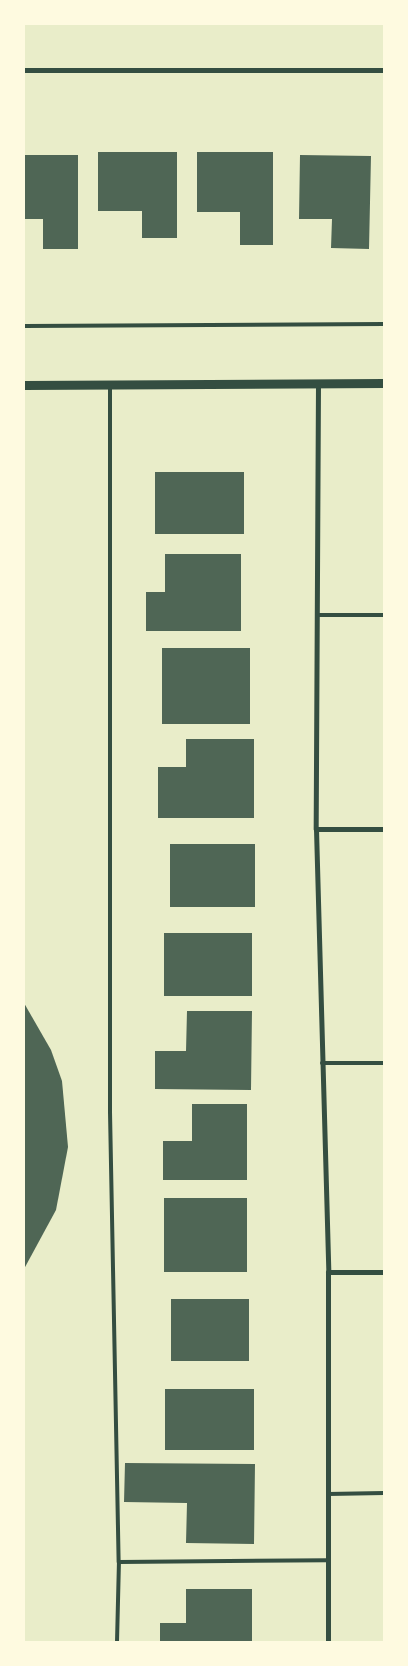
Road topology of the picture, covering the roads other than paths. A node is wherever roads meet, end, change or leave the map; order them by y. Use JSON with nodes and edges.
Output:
{"nodes":[{"id":1,"x":24,"y":70,"type":"edge"},
{"id":2,"x":384,"y":70,"type":"edge"},
{"id":3,"x":384,"y":324,"type":"edge"},
{"id":4,"x":24,"y":326,"type":"edge"},
{"id":5,"x":384,"y":383,"type":"edge"},
{"id":6,"x":318,"y":384,"type":"junction"},
{"id":7,"x":110,"y":385,"type":"junction"},
{"id":8,"x":24,"y":386,"type":"edge"},
{"id":9,"x":384,"y":615,"type":"edge"},
{"id":10,"x":318,"y":616,"type":"junction"},
{"id":11,"x":316,"y":828,"type":"junction"},
{"id":12,"x":384,"y":829,"type":"edge"},
{"id":13,"x":322,"y":1063,"type":"junction"},
{"id":14,"x":384,"y":1063,"type":"edge"},
{"id":15,"x":328,"y":1272,"type":"junction"},
{"id":16,"x":384,"y":1272,"type":"edge"},
{"id":17,"x":328,"y":1494,"type":"junction"},
{"id":18,"x":384,"y":1494,"type":"edge"},
{"id":19,"x":328,"y":1560,"type":"junction"},
{"id":20,"x":119,"y":1562,"type":"junction"},
{"id":21,"x":117,"y":1642,"type":"edge"},
{"id":22,"x":328,"y":1642,"type":"edge"}],
"edges":[{"from":1,"to":2,"type":"street"},
{"from":3,"to":4,"type":"lane"},
{"from":5,"to":6,"type":"street"},
{"from":6,"to":7,"type":"street"},
{"from":6,"to":10,"type":"street"},
{"from":7,"to":8,"type":"street"},
{"from":7,"to":20,"type":"lane"},
{"from":9,"to":10,"type":"lane"},
{"from":10,"to":11,"type":"street"},
{"from":11,"to":12,"type":"street"},
{"from":11,"to":13,"type":"street"},
{"from":13,"to":14,"type":"lane"},
{"from":13,"to":15,"type":"street"},
{"from":15,"to":16,"type":"street"},
{"from":15,"to":17,"type":"street"},
{"from":17,"to":18,"type":"lane"},
{"from":17,"to":19,"type":"street"},
{"from":19,"to":20,"type":"lane"},
{"from":19,"to":22,"type":"street"},
{"from":20,"to":21,"type":"lane"}]}
